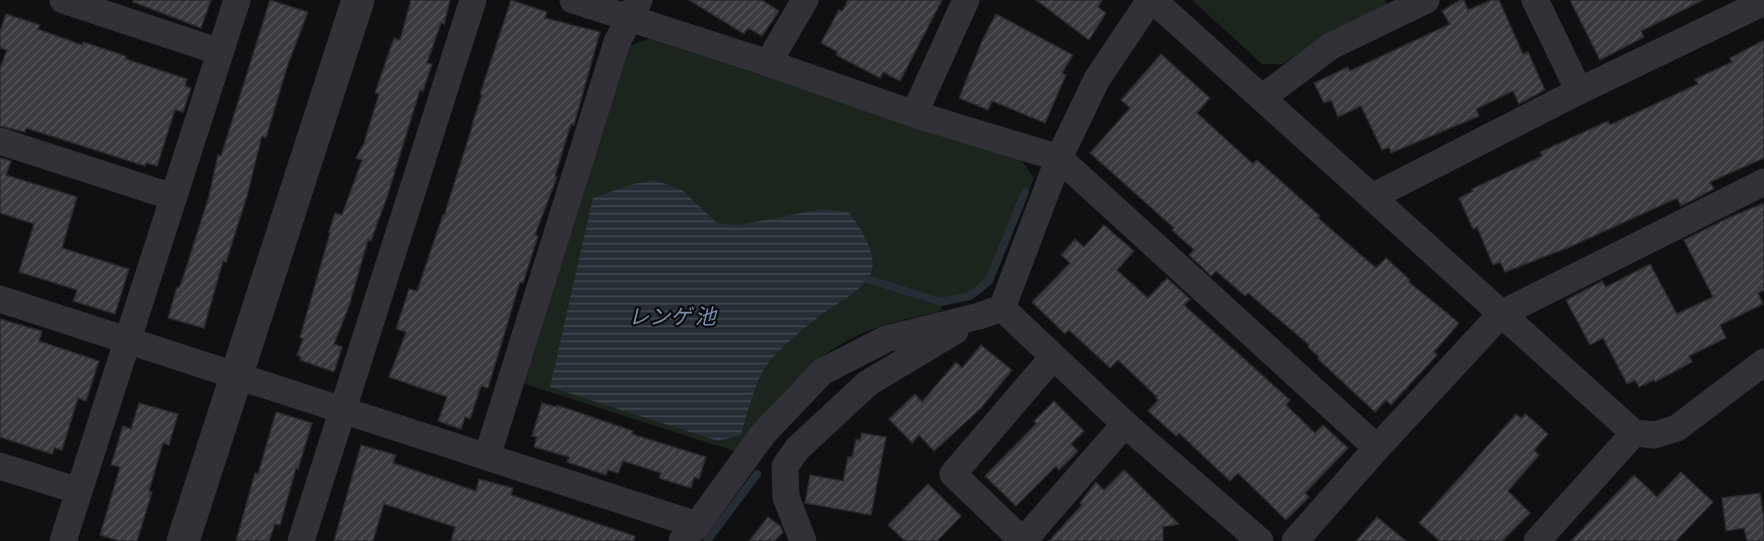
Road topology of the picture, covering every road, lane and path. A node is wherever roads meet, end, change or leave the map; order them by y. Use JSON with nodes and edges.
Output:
{"nodes":[{"id":1,"x":63,"y":0,"type":"edge"},
{"id":2,"x":237,"y":0,"type":"edge"},
{"id":3,"x":358,"y":0,"type":"edge"},
{"id":4,"x":473,"y":0,"type":"edge"},
{"id":5,"x":573,"y":0,"type":"edge"},
{"id":6,"x":805,"y":0,"type":"edge"},
{"id":7,"x":966,"y":0,"type":"edge"},
{"id":8,"x":1152,"y":0,"type":"edge"},
{"id":9,"x":1426,"y":0,"type":"edge"},
{"id":10,"x":1535,"y":0,"type":"edge"},
{"id":11,"x":1764,"y":2,"type":"edge"},
{"id":12,"x":634,"y":9,"type":"edge"},
{"id":13,"x":220,"y":52,"type":"junction"},
{"id":14,"x":768,"y":63,"type":"junction"},
{"id":15,"x":1579,"y":91,"type":"junction"},
{"id":16,"x":1262,"y":98,"type":"junction"},
{"id":17,"x":914,"y":114,"type":"junction"},
{"id":18,"x":0,"y":141,"type":"edge"},
{"id":19,"x":1059,"y":158,"type":"junction"},
{"id":20,"x":1764,"y":182,"type":"edge"},
{"id":21,"x":173,"y":197,"type":"junction"},
{"id":22,"x":1372,"y":197,"type":"junction"},
{"id":23,"x":0,"y":299,"type":"edge"},
{"id":24,"x":990,"y":312,"type":"junction"},
{"id":25,"x":1501,"y":314,"type":"junction"},
{"id":26,"x":127,"y":340,"type":"junction"},
{"id":27,"x":1053,"y":357,"type":"junction"},
{"id":28,"x":1764,"y":362,"type":"edge"},
{"id":29,"x":236,"y":376,"type":"junction"},
{"id":30,"x":343,"y":410,"type":"junction"},
{"id":31,"x":1125,"y":424,"type":"junction"},
{"id":32,"x":1634,"y":433,"type":"junction"},
{"id":33,"x":1377,"y":448,"type":"junction"},
{"id":34,"x":487,"y":457,"type":"junction"},
{"id":35,"x":0,"y":466,"type":"edge"},
{"id":36,"x":79,"y":491,"type":"junction"},
{"id":37,"x":690,"y":533,"type":"edge"},
{"id":38,"x":63,"y":541,"type":"edge"},
{"id":39,"x":183,"y":541,"type":"edge"},
{"id":40,"x":301,"y":541,"type":"edge"},
{"id":41,"x":803,"y":541,"type":"edge"},
{"id":42,"x":1260,"y":541,"type":"edge"},
{"id":43,"x":1295,"y":541,"type":"edge"},
{"id":44,"x":1537,"y":541,"type":"edge"}],
"edges":[{"from":1,"to":13,"type":"street"},
{"from":2,"to":13,"type":"street"},
{"from":3,"to":29,"type":"street"},
{"from":4,"to":30,"type":"street"},
{"from":5,"to":12,"type":"street"},
{"from":6,"to":14,"type":"street"},
{"from":7,"to":17,"type":"street"},
{"from":8,"to":16,"type":"street"},
{"from":8,"to":19,"type":"street"},
{"from":9,"to":16,"type":"street"},
{"from":10,"to":15,"type":"street"},
{"from":11,"to":15,"type":"street"},
{"from":12,"to":14,"type":"street"},
{"from":12,"to":34,"type":"street"},
{"from":13,"to":21,"type":"street"},
{"from":14,"to":17,"type":"street"},
{"from":15,"to":22,"type":"street"},
{"from":16,"to":22,"type":"street"},
{"from":17,"to":19,"type":"street"},
{"from":18,"to":21,"type":"street"},
{"from":19,"to":24,"type":"street"},
{"from":19,"to":33,"type":"street"},
{"from":20,"to":25,"type":"street"},
{"from":21,"to":26,"type":"street"},
{"from":22,"to":25,"type":"street"},
{"from":23,"to":26,"type":"street"},
{"from":24,"to":27,"type":"street"},
{"from":24,"to":37,"type":"street"},
{"from":24,"to":41,"type":"street"},
{"from":25,"to":32,"type":"street"},
{"from":25,"to":33,"type":"street"},
{"from":26,"to":29,"type":"street"},
{"from":26,"to":36,"type":"street"},
{"from":27,"to":31,"type":"street"},
{"from":27,"to":31,"type":"street"},
{"from":28,"to":32,"type":"street"},
{"from":29,"to":30,"type":"street"},
{"from":29,"to":39,"type":"street"},
{"from":30,"to":34,"type":"street"},
{"from":30,"to":40,"type":"street"},
{"from":31,"to":42,"type":"street"},
{"from":32,"to":44,"type":"street"},
{"from":33,"to":43,"type":"street"},
{"from":34,"to":37,"type":"street"},
{"from":35,"to":36,"type":"street"},
{"from":36,"to":38,"type":"street"}]}
